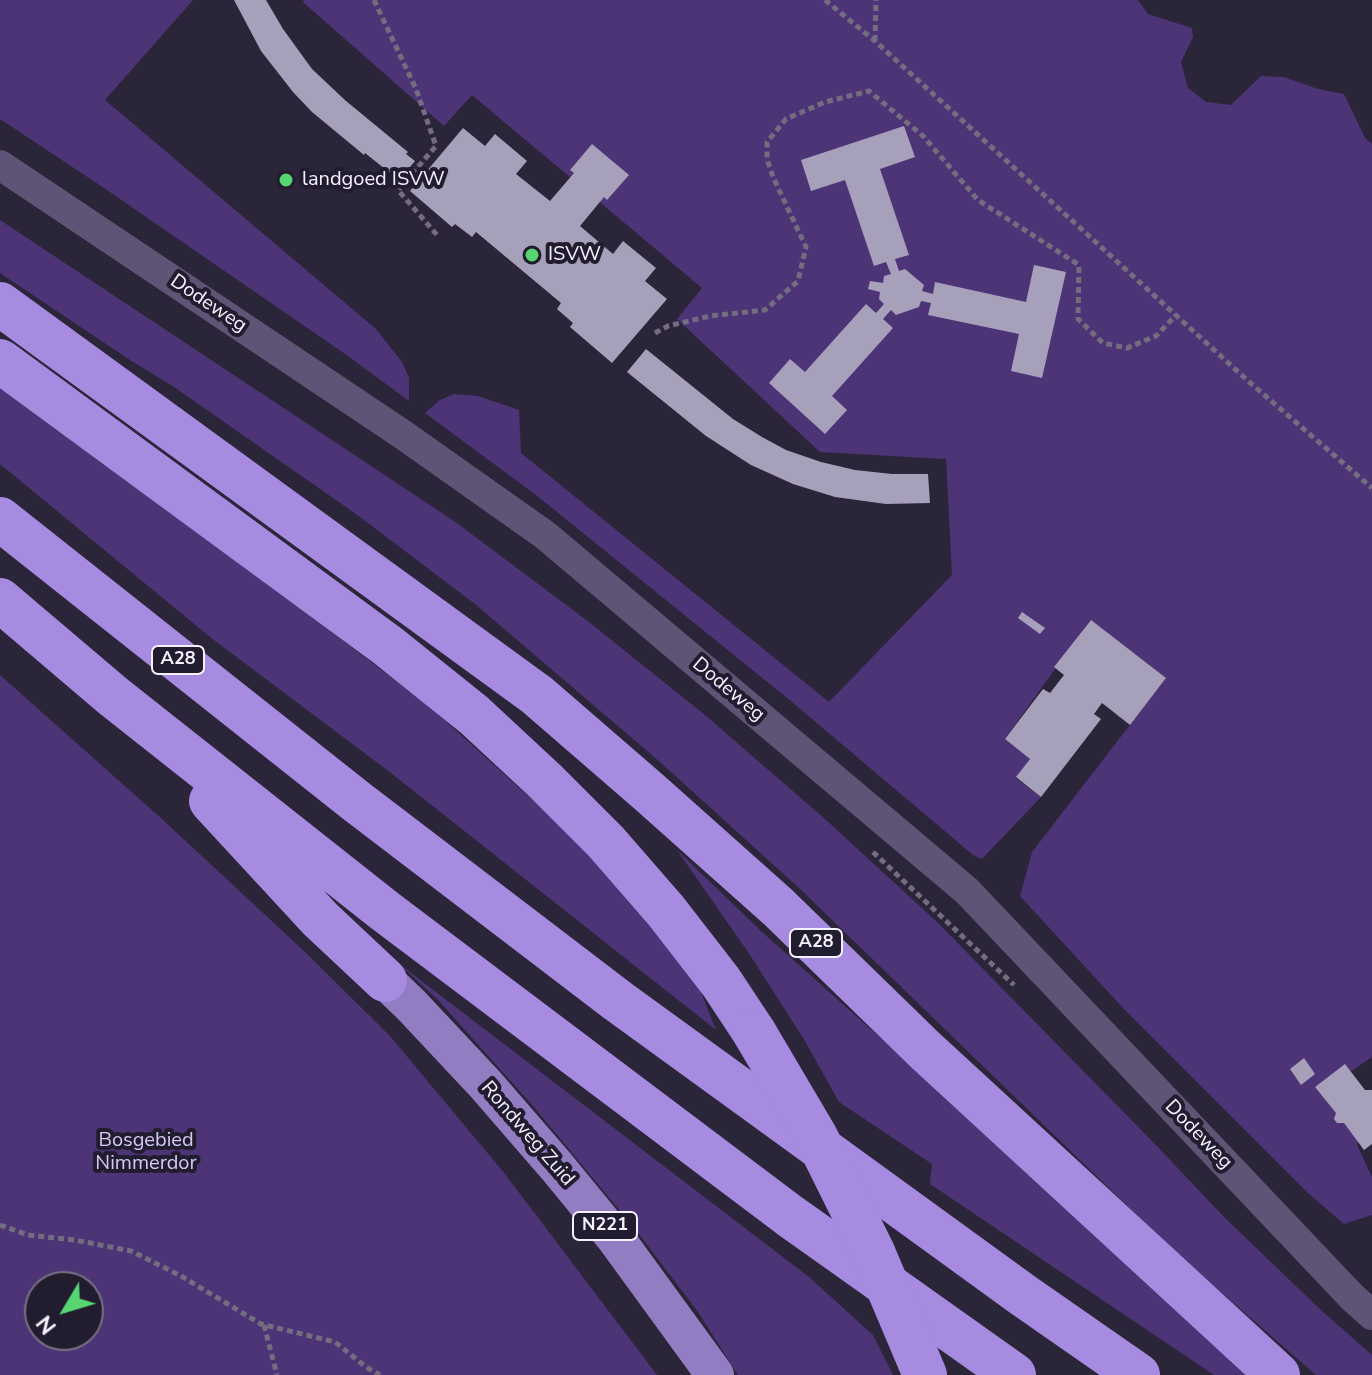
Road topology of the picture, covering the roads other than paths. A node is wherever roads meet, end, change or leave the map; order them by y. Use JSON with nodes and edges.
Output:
{"nodes":[{"id":1,"x":0,"y":165,"type":"edge"},
{"id":2,"x":0,"y":304,"type":"edge"},
{"id":3,"x":0,"y":361,"type":"edge"},
{"id":4,"x":0,"y":519,"type":"edge"},
{"id":5,"x":329,"y":542,"type":"junction"},
{"id":6,"x":0,"y":600,"type":"edge"},
{"id":7,"x":113,"y":696,"type":"junction"},
{"id":8,"x":385,"y":980,"type":"joint"},
{"id":9,"x":754,"y":1032,"type":"junction"},
{"id":10,"x":1372,"y":1315,"type":"edge"},
{"id":11,"x":715,"y":1375,"type":"edge"},
{"id":12,"x":925,"y":1375,"type":"edge"},
{"id":13,"x":1014,"y":1375,"type":"edge"},
{"id":14,"x":1138,"y":1375,"type":"edge"},
{"id":15,"x":1278,"y":1375,"type":"edge"}],
"edges":[{"from":1,"to":10,"type":"street","name":"Dodeweg"},
{"from":2,"to":5,"type":"highway","number":"A28"},
{"from":3,"to":9,"type":"highway","number":"A28"},
{"from":4,"to":14,"type":"highway","number":"A28"},
{"from":5,"to":9,"type":"highway","number":"A28"},
{"from":5,"to":15,"type":"highway","number":"A28"},
{"from":6,"to":7,"type":"highway"},
{"from":7,"to":8,"type":"highway"},
{"from":7,"to":13,"type":"highway"},
{"from":8,"to":11,"type":"main road","name":"Rondweg Zuid","number":"N221"},
{"from":9,"to":12,"type":"highway","number":"A28","bridge":true}]}
